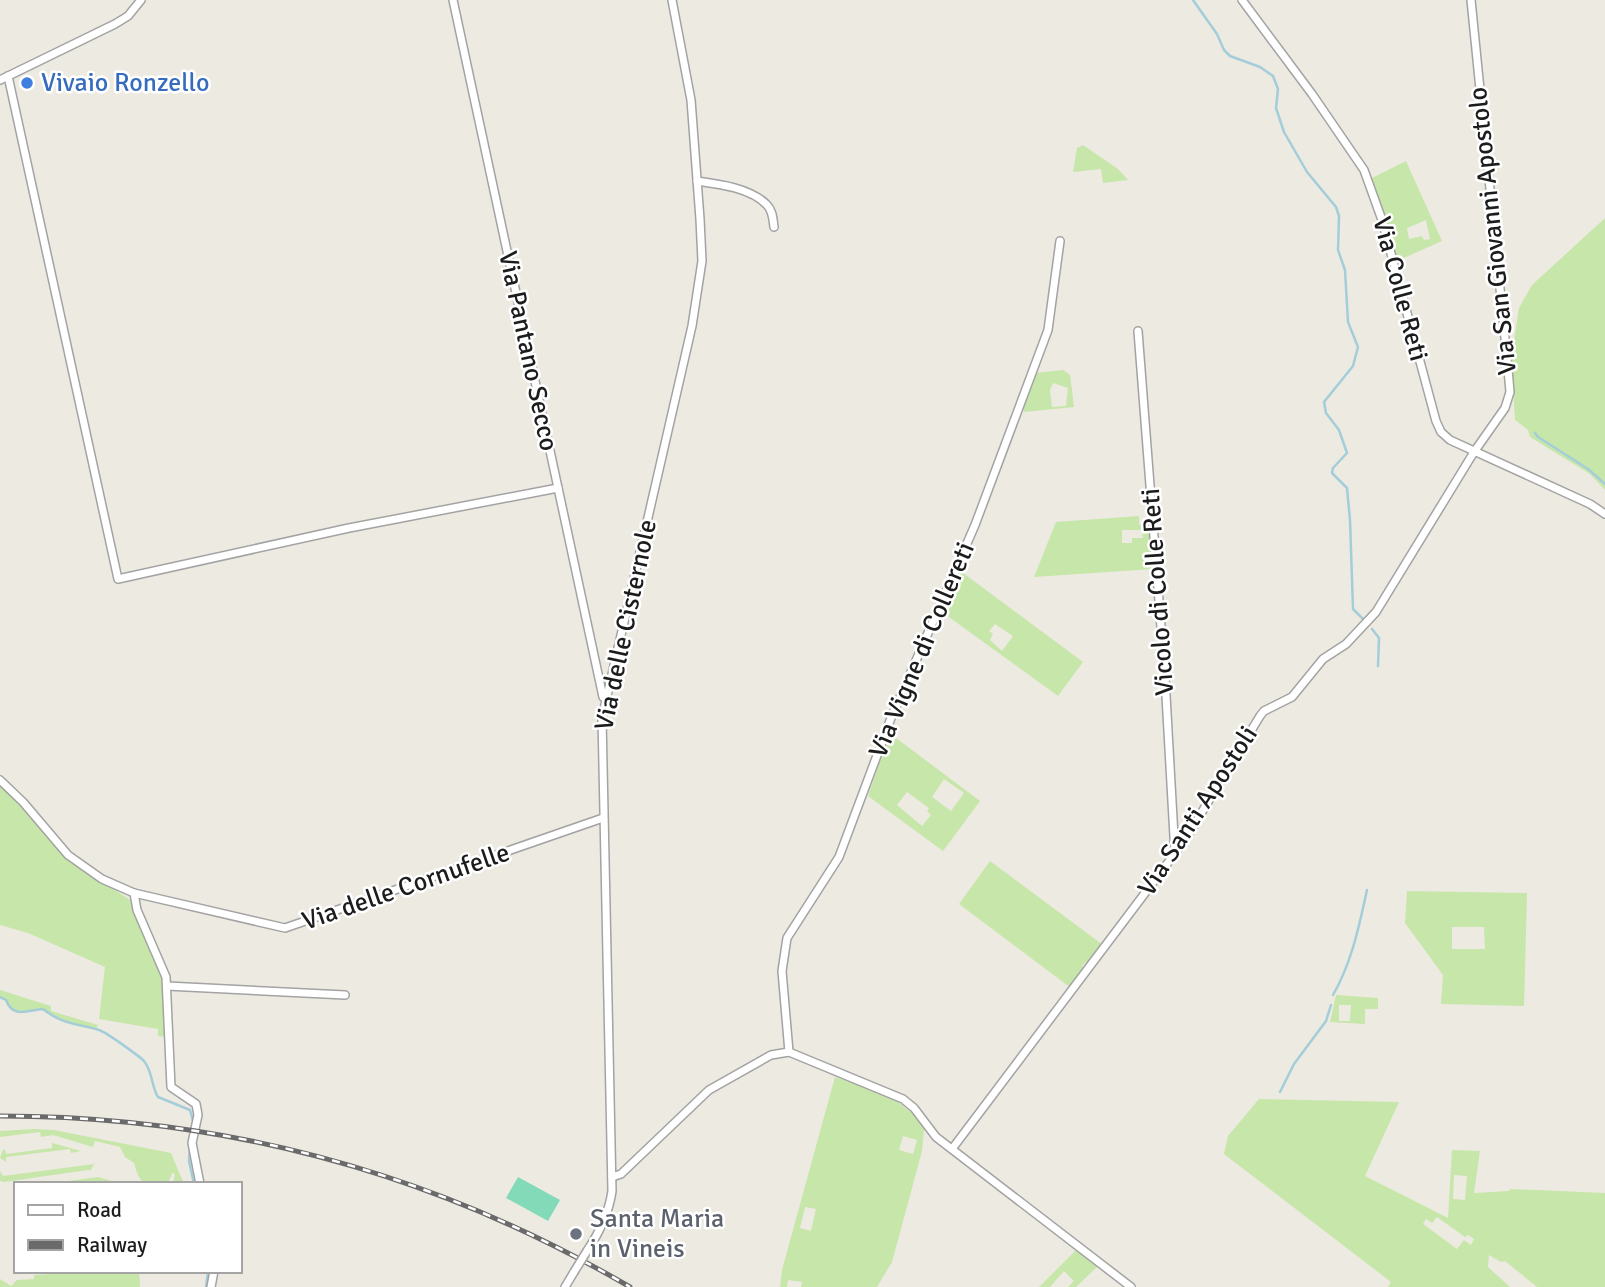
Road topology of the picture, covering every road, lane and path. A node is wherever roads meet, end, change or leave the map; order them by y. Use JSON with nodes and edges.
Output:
{"nodes":[{"id":1,"x":141,"y":0,"type":"edge"},
{"id":2,"x":453,"y":0,"type":"edge"},
{"id":3,"x":672,"y":0,"type":"edge"},
{"id":4,"x":1242,"y":0,"type":"edge"},
{"id":5,"x":1471,"y":0,"type":"edge"},
{"id":6,"x":8,"y":76,"type":"junction"},
{"id":7,"x":0,"y":80,"type":"edge"},
{"id":8,"x":696,"y":181,"type":"junction"},
{"id":9,"x":774,"y":227,"type":"dead end"},
{"id":10,"x":1060,"y":240,"type":"dead end"},
{"id":11,"x":1138,"y":331,"type":"dead end"},
{"id":12,"x":1474,"y":452,"type":"junction"},
{"id":13,"x":558,"y":488,"type":"junction"},
{"id":14,"x":1605,"y":514,"type":"edge"},
{"id":15,"x":604,"y":702,"type":"junction"},
{"id":16,"x":0,"y":780,"type":"edge"},
{"id":17,"x":603,"y":818,"type":"junction"},
{"id":18,"x":1175,"y":854,"type":"junction"},
{"id":19,"x":134,"y":893,"type":"junction"},
{"id":20,"x":167,"y":986,"type":"junction"},
{"id":21,"x":345,"y":995,"type":"dead end"},
{"id":22,"x":789,"y":1052,"type":"junction"},
{"id":23,"x":953,"y":1149,"type":"junction"},
{"id":24,"x":612,"y":1177,"type":"junction"},
{"id":25,"x":200,"y":1182,"type":"edge"},
{"id":26,"x":565,"y":1287,"type":"edge"},
{"id":27,"x":1131,"y":1287,"type":"edge"}],
"edges":[{"from":1,"to":6,"type":"street"},
{"from":2,"to":13,"type":"street","name":"Via Pantano Secco"},
{"from":3,"to":8,"type":"street","name":"Via delle Cisternole"},
{"from":4,"to":12,"type":"street","name":"Via Colle Reti"},
{"from":5,"to":12,"type":"street","name":"Via San Giovanni Apostolo"},
{"from":6,"to":7,"type":"street"},
{"from":6,"to":13,"type":"street"},
{"from":8,"to":9,"type":"street"},
{"from":8,"to":15,"type":"street","name":"Via delle Cisternole"},
{"from":10,"to":22,"type":"street","name":"Via Vigne di Collereti"},
{"from":11,"to":18,"type":"street","name":"Vicolo di Colle Reti"},
{"from":12,"to":14,"type":"street","name":"Via Colle Reti"},
{"from":12,"to":18,"type":"street","name":"Via Santi Apostoli"},
{"from":13,"to":15,"type":"street","name":"Via Pantano Secco"},
{"from":15,"to":17,"type":"street","name":"Via delle Cisternole"},
{"from":16,"to":19,"type":"street","name":"Via delle Cornufelle"},
{"from":17,"to":19,"type":"street","name":"Via delle Cornufelle"},
{"from":17,"to":24,"type":"street","name":"Via delle Cisternole"},
{"from":18,"to":23,"type":"street","name":"Via Santi Apostoli"},
{"from":19,"to":20,"type":"street"},
{"from":20,"to":21,"type":"street"},
{"from":20,"to":25,"type":"street"},
{"from":22,"to":23,"type":"street"},
{"from":22,"to":24,"type":"street"},
{"from":23,"to":27,"type":"street"},
{"from":24,"to":26,"type":"street","name":"Via delle Cisternole","bridge":true}]}
